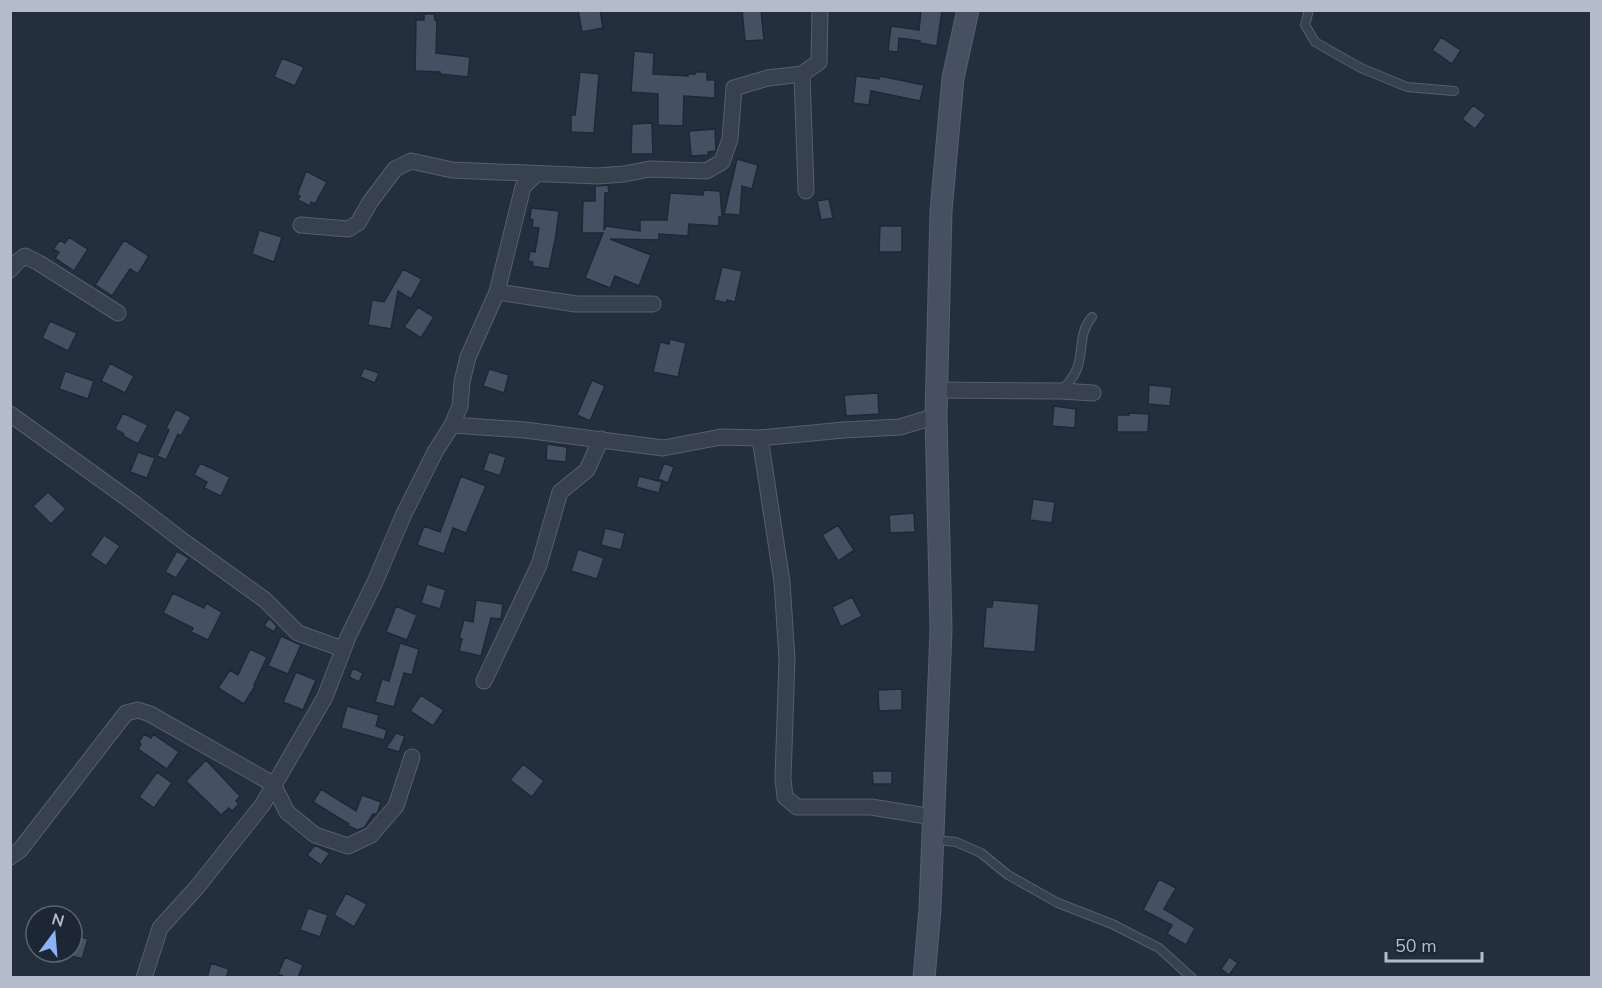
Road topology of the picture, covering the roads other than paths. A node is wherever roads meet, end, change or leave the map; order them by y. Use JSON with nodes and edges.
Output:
{"nodes":[{"id":1,"x":820,"y":10,"type":"edge"},
{"id":2,"x":968,"y":10,"type":"edge"},
{"id":3,"x":1309,"y":10,"type":"edge"},
{"id":4,"x":802,"y":74,"type":"junction"},
{"id":5,"x":1454,"y":91,"type":"dead end"},
{"id":6,"x":535,"y":175,"type":"junction"},
{"id":7,"x":806,"y":191,"type":"dead end"},
{"id":8,"x":301,"y":225,"type":"dead end"},
{"id":9,"x":10,"y":270,"type":"edge"},
{"id":10,"x":497,"y":292,"type":"junction"},
{"id":11,"x":653,"y":304,"type":"dead end"},
{"id":12,"x":118,"y":314,"type":"dead end"},
{"id":13,"x":1092,"y":317,"type":"dead end"},
{"id":14,"x":938,"y":390,"type":"junction"},
{"id":15,"x":1061,"y":391,"type":"junction"},
{"id":16,"x":1094,"y":393,"type":"dead end"},
{"id":17,"x":10,"y":414,"type":"edge"},
{"id":18,"x":936,"y":416,"type":"junction"},
{"id":19,"x":452,"y":425,"type":"junction"},
{"id":20,"x":760,"y":438,"type":"junction"},
{"id":21,"x":601,"y":439,"type":"junction"},
{"id":22,"x":343,"y":649,"type":"junction"},
{"id":23,"x":484,"y":681,"type":"dead end"},
{"id":24,"x":412,"y":757,"type":"dead end"},
{"id":25,"x":273,"y":784,"type":"junction"},
{"id":26,"x":933,"y":817,"type":"junction"},
{"id":27,"x":933,"y":840,"type":"junction"},
{"id":28,"x":10,"y":857,"type":"edge"},
{"id":29,"x":144,"y":978,"type":"edge"},
{"id":30,"x":924,"y":978,"type":"edge"},
{"id":31,"x":1192,"y":978,"type":"edge"}],
"edges":[{"from":1,"to":4,"type":"street"},
{"from":2,"to":14,"type":"street"},
{"from":3,"to":5,"type":"lane"},
{"from":4,"to":6,"type":"street"},
{"from":4,"to":7,"type":"street"},
{"from":6,"to":8,"type":"street"},
{"from":6,"to":10,"type":"street"},
{"from":9,"to":12,"type":"street"},
{"from":10,"to":11,"type":"street"},
{"from":10,"to":19,"type":"street"},
{"from":13,"to":15,"type":"lane"},
{"from":14,"to":15,"type":"street"},
{"from":14,"to":18,"type":"street"},
{"from":15,"to":16,"type":"street"},
{"from":17,"to":22,"type":"street"},
{"from":18,"to":20,"type":"street"},
{"from":18,"to":26,"type":"street"},
{"from":19,"to":21,"type":"street"},
{"from":19,"to":22,"type":"street"},
{"from":20,"to":21,"type":"street"},
{"from":20,"to":26,"type":"street"},
{"from":21,"to":23,"type":"street"},
{"from":22,"to":25,"type":"street"},
{"from":24,"to":25,"type":"street"},
{"from":25,"to":28,"type":"street"},
{"from":25,"to":29,"type":"street"},
{"from":26,"to":27,"type":"street"},
{"from":27,"to":30,"type":"street"},
{"from":27,"to":31,"type":"lane"}]}
